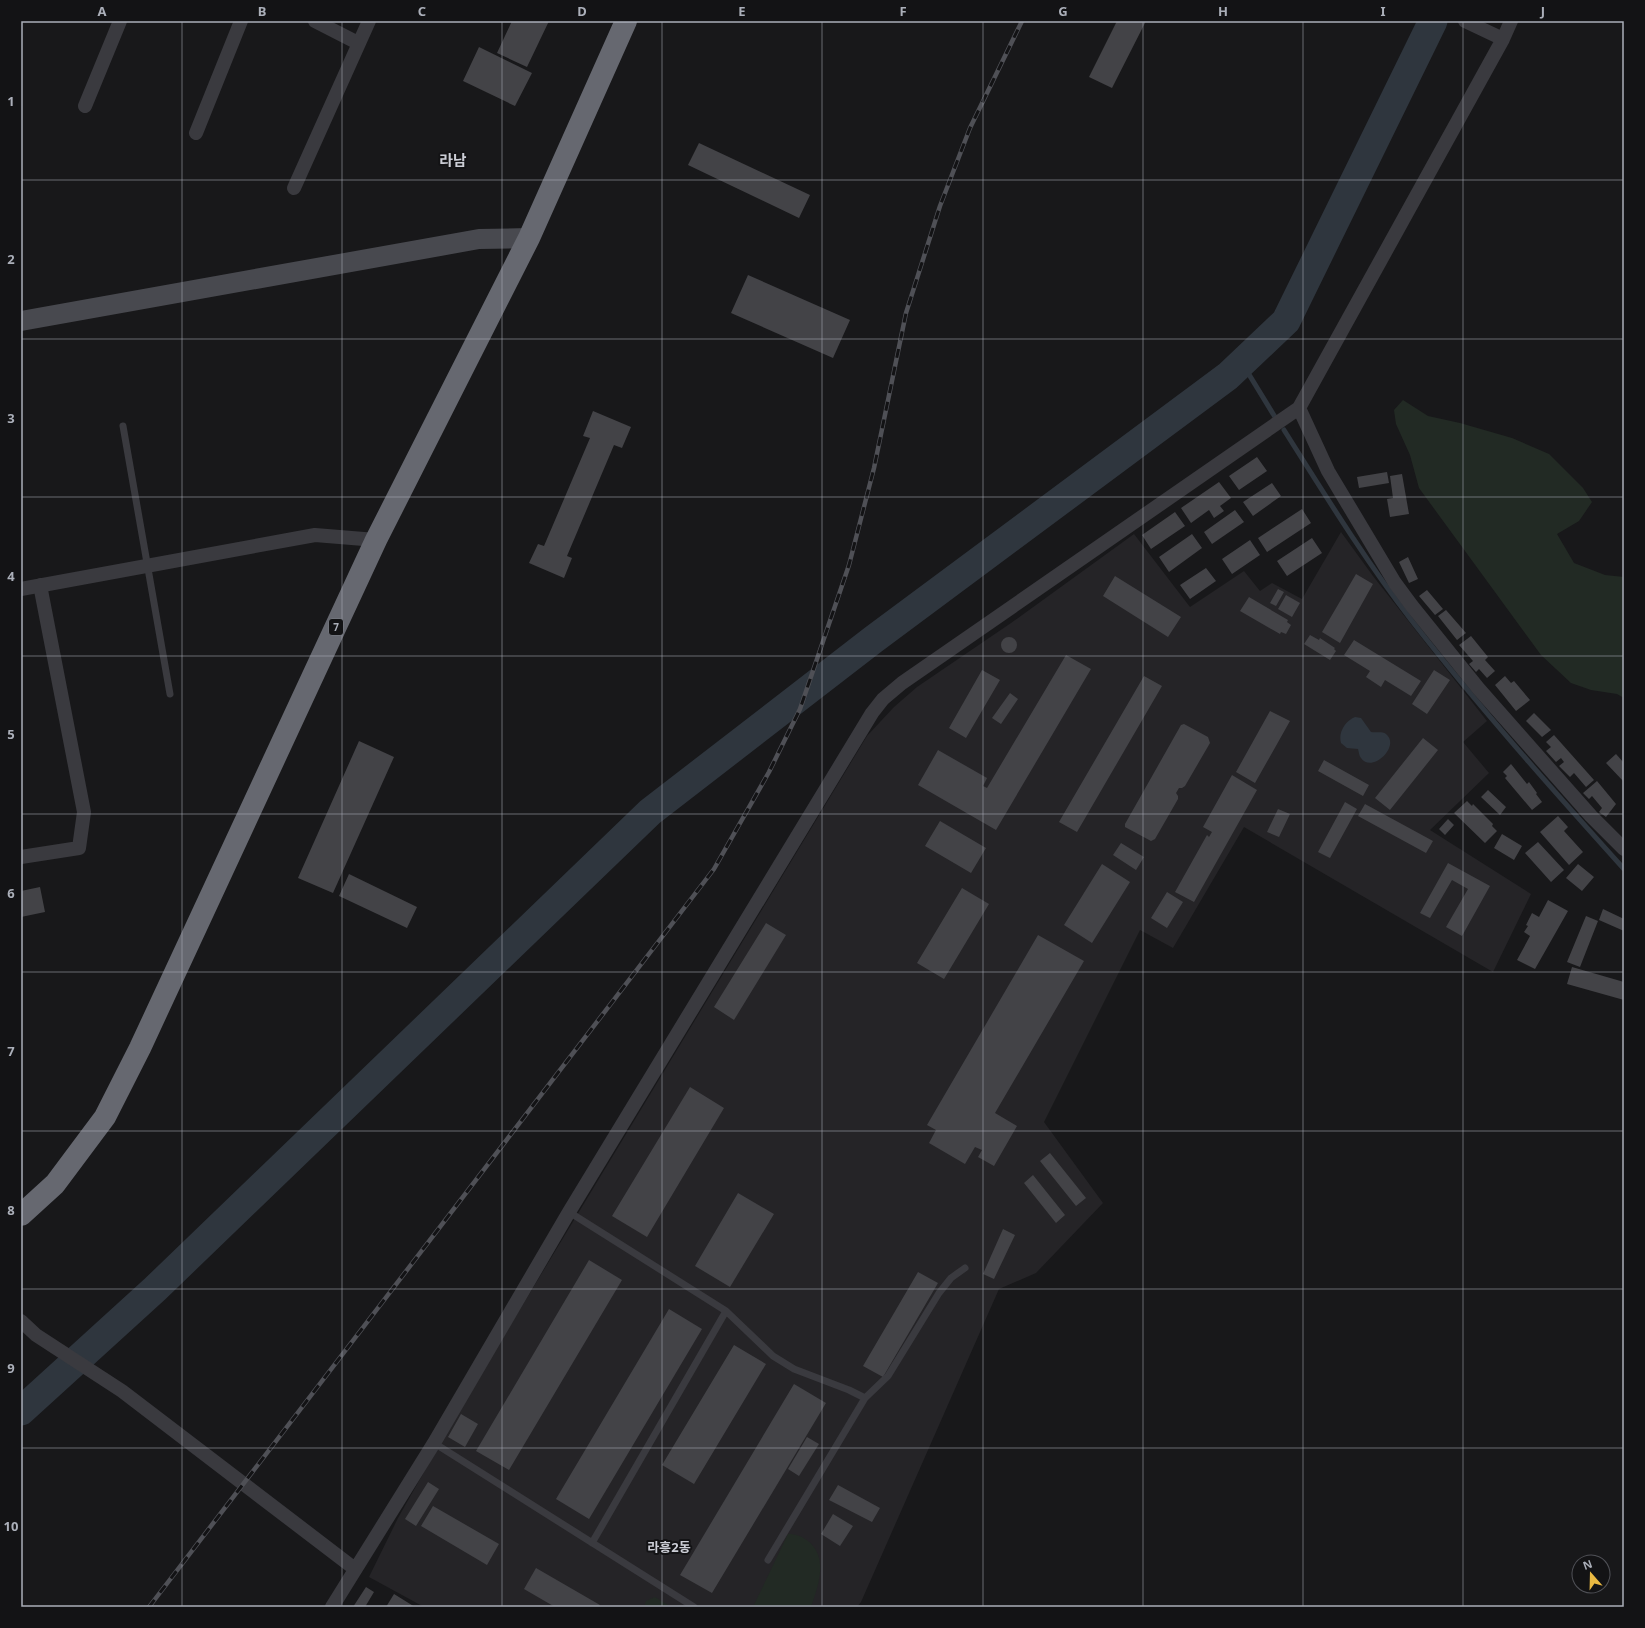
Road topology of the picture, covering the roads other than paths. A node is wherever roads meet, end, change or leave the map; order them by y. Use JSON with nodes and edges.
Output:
{"nodes":[{"id":1,"x":120,"y":21,"type":"edge"},
{"id":2,"x":241,"y":21,"type":"edge"},
{"id":3,"x":315,"y":21,"type":"edge"},
{"id":4,"x":368,"y":21,"type":"edge"},
{"id":5,"x":626,"y":21,"type":"edge"},
{"id":6,"x":1465,"y":21,"type":"edge"},
{"id":7,"x":1511,"y":21,"type":"edge"},
{"id":8,"x":1503,"y":39,"type":"junction"},
{"id":9,"x":358,"y":43,"type":"junction"},
{"id":10,"x":85,"y":106,"type":"dead end"},
{"id":11,"x":196,"y":133,"type":"dead end"},
{"id":12,"x":294,"y":188,"type":"dead end"},
{"id":13,"x":529,"y":238,"type":"junction"},
{"id":14,"x":21,"y":321,"type":"edge"},
{"id":15,"x":1299,"y":408,"type":"junction"},
{"id":16,"x":123,"y":426,"type":"dead end"},
{"id":17,"x":376,"y":540,"type":"junction"},
{"id":18,"x":147,"y":565,"type":"junction"},
{"id":19,"x":40,"y":585,"type":"junction"},
{"id":20,"x":21,"y":589,"type":"edge"},
{"id":21,"x":170,"y":694,"type":"dead end"},
{"id":22,"x":1624,"y":848,"type":"edge"},
{"id":23,"x":21,"y":857,"type":"edge"},
{"id":24,"x":569,"y":1212,"type":"junction"},
{"id":25,"x":21,"y":1215,"type":"edge"},
{"id":26,"x":966,"y":1268,"type":"dead end"},
{"id":27,"x":726,"y":1311,"type":"junction"},
{"id":28,"x":21,"y":1322,"type":"edge"},
{"id":29,"x":865,"y":1398,"type":"junction"},
{"id":30,"x":434,"y":1443,"type":"junction"},
{"id":31,"x":592,"y":1543,"type":"junction"},
{"id":32,"x":768,"y":1560,"type":"dead end"},
{"id":33,"x":355,"y":1569,"type":"junction"},
{"id":34,"x":332,"y":1607,"type":"edge"},
{"id":35,"x":694,"y":1607,"type":"edge"}],
"edges":[{"from":1,"to":10,"type":"street"},
{"from":2,"to":11,"type":"street"},
{"from":3,"to":9,"type":"street"},
{"from":4,"to":9,"type":"street"},
{"from":5,"to":13,"type":"highway","number":"7"},
{"from":6,"to":8,"type":"street"},
{"from":7,"to":8,"type":"street"},
{"from":8,"to":15,"type":"street"},
{"from":9,"to":12,"type":"street"},
{"from":13,"to":14,"type":"main road"},
{"from":13,"to":17,"type":"highway","number":"7"},
{"from":15,"to":22,"type":"street"},
{"from":15,"to":24,"type":"street"},
{"from":16,"to":18,"type":"lane"},
{"from":17,"to":18,"type":"street"},
{"from":17,"to":25,"type":"highway","number":"7"},
{"from":18,"to":19,"type":"street"},
{"from":18,"to":21,"type":"lane"},
{"from":19,"to":20,"type":"street"},
{"from":19,"to":23,"type":"street"},
{"from":24,"to":27,"type":"lane"},
{"from":24,"to":30,"type":"street"},
{"from":26,"to":29,"type":"lane"},
{"from":27,"to":29,"type":"lane"},
{"from":27,"to":31,"type":"lane"},
{"from":28,"to":33,"type":"street"},
{"from":29,"to":32,"type":"lane"},
{"from":30,"to":31,"type":"lane"},
{"from":30,"to":33,"type":"street"},
{"from":31,"to":35,"type":"lane"},
{"from":33,"to":34,"type":"street"}]}
